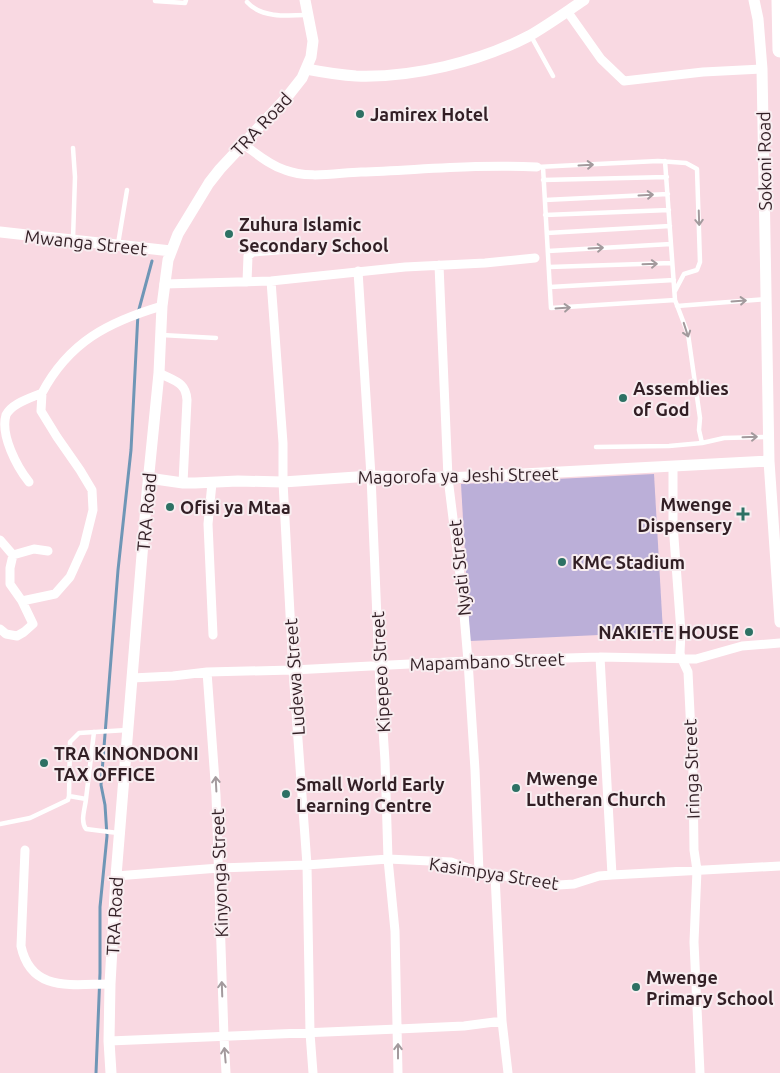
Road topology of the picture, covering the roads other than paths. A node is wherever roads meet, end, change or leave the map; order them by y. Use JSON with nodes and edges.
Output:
{"nodes":[{"id":1,"x":186,"y":0,"type":"edge"},
{"id":2,"x":305,"y":0,"type":"edge"},
{"id":3,"x":312,"y":0,"type":"edge"},
{"id":4,"x":584,"y":0,"type":"edge"},
{"id":5,"x":754,"y":0,"type":"edge"},
{"id":6,"x":778,"y":0,"type":"edge"},
{"id":7,"x":156,"y":1,"type":"edge"},
{"id":8,"x":247,"y":2,"type":"dead end"},
{"id":9,"x":567,"y":11,"type":"junction"},
{"id":10,"x":308,"y":15,"type":"junction"},
{"id":11,"x":531,"y":35,"type":"junction"},
{"id":12,"x":780,"y":50,"type":"edge"},
{"id":13,"x":306,"y":69,"type":"junction"},
{"id":14,"x":762,"y":70,"type":"junction"},
{"id":15,"x":552,"y":76,"type":"dead end"},
{"id":16,"x":243,"y":144,"type":"junction"},
{"id":17,"x":73,"y":148,"type":"dead end"},
{"id":18,"x":666,"y":161,"type":"junction"},
{"id":19,"x":540,"y":167,"type":"junction"},
{"id":20,"x":666,"y":177,"type":"junction"},
{"id":21,"x":544,"y":180,"type":"junction"},
{"id":22,"x":127,"y":190,"type":"dead end"},
{"id":23,"x":668,"y":194,"type":"junction"},
{"id":24,"x":545,"y":200,"type":"junction"},
{"id":25,"x":669,"y":210,"type":"junction"},
{"id":26,"x":546,"y":215,"type":"junction"},
{"id":27,"x":670,"y":226,"type":"junction"},
{"id":28,"x":0,"y":232,"type":"edge"},
{"id":29,"x":547,"y":234,"type":"junction"},
{"id":30,"x":73,"y":240,"type":"junction"},
{"id":31,"x":671,"y":244,"type":"junction"},
{"id":32,"x":117,"y":245,"type":"junction"},
{"id":33,"x":302,"y":248,"type":"dead end"},
{"id":34,"x":171,"y":251,"type":"junction"},
{"id":35,"x":548,"y":251,"type":"junction"},
{"id":36,"x":535,"y":258,"type":"joint"},
{"id":37,"x":548,"y":258,"type":"junction"},
{"id":38,"x":672,"y":263,"type":"junction"},
{"id":39,"x":439,"y":265,"type":"junction"},
{"id":40,"x":549,"y":267,"type":"junction"},
{"id":41,"x":358,"y":271,"type":"junction"},
{"id":42,"x":674,"y":280,"type":"junction"},
{"id":43,"x":271,"y":281,"type":"junction"},
{"id":44,"x":247,"y":282,"type":"junction"},
{"id":45,"x":164,"y":284,"type":"junction"},
{"id":46,"x":550,"y":287,"type":"junction"},
{"id":47,"x":675,"y":291,"type":"junction"},
{"id":48,"x":767,"y":299,"type":"junction"},
{"id":49,"x":676,"y":303,"type":"junction"},
{"id":50,"x":162,"y":306,"type":"junction"},
{"id":51,"x":161,"y":335,"type":"junction"},
{"id":52,"x":216,"y":338,"type":"dead end"},
{"id":53,"x":159,"y":373,"type":"junction"},
{"id":54,"x":42,"y":393,"type":"junction"},
{"id":55,"x":769,"y":437,"type":"junction"},
{"id":56,"x":702,"y":442,"type":"junction"},
{"id":57,"x":596,"y":447,"type":"dead end"},
{"id":58,"x":768,"y":461,"type":"junction"},
{"id":59,"x":673,"y":467,"type":"junction"},
{"id":60,"x":371,"y":476,"type":"junction"},
{"id":61,"x":148,"y":478,"type":"junction"},
{"id":62,"x":448,"y":478,"type":"junction"},
{"id":63,"x":29,"y":482,"type":"dead end"},
{"id":64,"x":283,"y":482,"type":"junction"},
{"id":65,"x":183,"y":483,"type":"junction"},
{"id":66,"x":212,"y":483,"type":"junction"},
{"id":67,"x":0,"y":540,"type":"edge"},
{"id":68,"x":48,"y":551,"type":"dead end"},
{"id":69,"x":13,"y":555,"type":"junction"},
{"id":70,"x":22,"y":601,"type":"junction"},
{"id":71,"x":780,"y":622,"type":"edge"},
{"id":72,"x":0,"y":629,"type":"edge"},
{"id":73,"x":213,"y":635,"type":"dead end"},
{"id":74,"x":780,"y":643,"type":"edge"},
{"id":75,"x":600,"y":657,"type":"junction"},
{"id":76,"x":681,"y":658,"type":"junction"},
{"id":77,"x":468,"y":661,"type":"junction"},
{"id":78,"x":379,"y":666,"type":"junction"},
{"id":79,"x":293,"y":670,"type":"junction"},
{"id":80,"x":207,"y":672,"type":"junction"},
{"id":81,"x":132,"y":678,"type":"junction"},
{"id":82,"x":128,"y":730,"type":"junction"},
{"id":83,"x":94,"y":732,"type":"junction"},
{"id":84,"x":69,"y":796,"type":"junction"},
{"id":85,"x":86,"y":799,"type":"junction"},
{"id":86,"x":0,"y":824,"type":"edge"},
{"id":87,"x":120,"y":833,"type":"junction"},
{"id":88,"x":25,"y":850,"type":"dead end"},
{"id":89,"x":388,"y":859,"type":"junction"},
{"id":90,"x":307,"y":865,"type":"junction"},
{"id":91,"x":780,"y":866,"type":"edge"},
{"id":92,"x":219,"y":868,"type":"junction"},
{"id":93,"x":697,"y":870,"type":"junction"},
{"id":94,"x":479,"y":872,"type":"junction"},
{"id":95,"x":495,"y":875,"type":"junction"},
{"id":96,"x":612,"y":875,"type":"junction"},
{"id":97,"x":116,"y":876,"type":"junction"},
{"id":98,"x":110,"y":984,"type":"junction"},
{"id":99,"x":502,"y":1021,"type":"junction"},
{"id":100,"x":398,"y":1029,"type":"junction"},
{"id":101,"x":310,"y":1033,"type":"junction"},
{"id":102,"x":224,"y":1037,"type":"junction"},
{"id":103,"x":109,"y":1042,"type":"junction"},
{"id":104,"x":111,"y":1073,"type":"edge"},
{"id":105,"x":226,"y":1073,"type":"edge"},
{"id":106,"x":313,"y":1073,"type":"edge"},
{"id":107,"x":398,"y":1073,"type":"edge"},
{"id":108,"x":508,"y":1073,"type":"edge"},
{"id":109,"x":700,"y":1073,"type":"edge"}],
"edges":[{"from":1,"to":7,"type":"lane"},
{"from":2,"to":10,"type":"street","name":"TRA Road"},
{"from":3,"to":10,"type":"street"},
{"from":4,"to":9,"type":"street"},
{"from":5,"to":14,"type":"street","name":"Sokoni Road"},
{"from":6,"to":12,"type":"highway"},
{"from":8,"to":10,"type":"lane"},
{"from":9,"to":11,"type":"street"},
{"from":9,"to":14,"type":"street"},
{"from":10,"to":13,"type":"street","name":"TRA Road"},
{"from":11,"to":13,"type":"street"},
{"from":11,"to":15,"type":"lane"},
{"from":13,"to":16,"type":"street","name":"TRA Road"},
{"from":14,"to":48,"type":"street","name":"Sokoni Road"},
{"from":16,"to":19,"type":"street"},
{"from":16,"to":34,"type":"street","name":"TRA Road"},
{"from":17,"to":30,"type":"lane"},
{"from":19,"to":18,"type":"lane","one_way":true},
{"from":18,"to":20,"type":"lane"},
{"from":18,"to":47,"type":"lane","one_way":true},
{"from":19,"to":21,"type":"lane"},
{"from":20,"to":21,"type":"lane"},
{"from":20,"to":23,"type":"lane"},
{"from":21,"to":24,"type":"lane"},
{"from":22,"to":32,"type":"lane"},
{"from":24,"to":23,"type":"lane","one_way":true},
{"from":23,"to":25,"type":"lane"},
{"from":24,"to":26,"type":"lane"},
{"from":25,"to":26,"type":"lane"},
{"from":25,"to":27,"type":"lane"},
{"from":26,"to":29,"type":"lane"},
{"from":27,"to":29,"type":"lane"},
{"from":27,"to":31,"type":"lane"},
{"from":28,"to":30,"type":"street","name":"Mwanga Street"},
{"from":29,"to":35,"type":"lane"},
{"from":30,"to":32,"type":"street","name":"Mwanga Street"},
{"from":35,"to":31,"type":"lane","one_way":true},
{"from":31,"to":38,"type":"lane"},
{"from":32,"to":34,"type":"street","name":"Mwanga Street"},
{"from":33,"to":44,"type":"street"},
{"from":34,"to":45,"type":"street","name":"TRA Road"},
{"from":35,"to":37,"type":"lane"},
{"from":36,"to":37,"type":"lane"},
{"from":36,"to":39,"type":"street"},
{"from":37,"to":40,"type":"lane"},
{"from":40,"to":38,"type":"lane","one_way":true},
{"from":38,"to":42,"type":"lane"},
{"from":39,"to":41,"type":"street"},
{"from":39,"to":62,"type":"street","name":"Nyati Street"},
{"from":40,"to":46,"type":"lane"},
{"from":41,"to":43,"type":"street"},
{"from":41,"to":60,"type":"street","name":"Kipepeo Street"},
{"from":42,"to":46,"type":"lane"},
{"from":42,"to":47,"type":"lane"},
{"from":43,"to":44,"type":"street"},
{"from":43,"to":64,"type":"street","name":"Ludewa Street"},
{"from":44,"to":45,"type":"street"},
{"from":45,"to":50,"type":"street","name":"TRA Road"},
{"from":46,"to":49,"type":"lane","one_way":true},
{"from":47,"to":49,"type":"lane"},
{"from":49,"to":48,"type":"lane","one_way":true},
{"from":48,"to":55,"type":"street","name":"Sokoni Road"},
{"from":49,"to":56,"type":"lane","one_way":true},
{"from":50,"to":51,"type":"street","name":"TRA Road"},
{"from":50,"to":54,"type":"street"},
{"from":51,"to":52,"type":"lane"},
{"from":51,"to":53,"type":"street","name":"TRA Road"},
{"from":53,"to":61,"type":"street","name":"TRA Road"},
{"from":53,"to":65,"type":"street"},
{"from":54,"to":63,"type":"street"},
{"from":54,"to":70,"type":"street"},
{"from":56,"to":55,"type":"lane","one_way":true},
{"from":55,"to":58,"type":"street","name":"Sokoni Road"},
{"from":56,"to":57,"type":"lane"},
{"from":58,"to":59,"type":"street","name":"Magorofa ya Jeshi Street"},
{"from":58,"to":71,"type":"street","name":"Sokoni Road"},
{"from":59,"to":62,"type":"street","name":"Magorofa ya Jeshi Street"},
{"from":59,"to":76,"type":"street","name":"Iringa Street"},
{"from":60,"to":62,"type":"street","name":"Magorofa ya Jeshi Street"},
{"from":60,"to":64,"type":"street","name":"Magorofa ya Jeshi Street"},
{"from":60,"to":78,"type":"street","name":"Kipepeo Street"},
{"from":61,"to":65,"type":"street","name":"Magorofa ya Jeshi Street"},
{"from":61,"to":81,"type":"street","name":"TRA Road"},
{"from":62,"to":77,"type":"street","name":"Nyati Street"},
{"from":64,"to":66,"type":"street","name":"Magorofa ya Jeshi Street"},
{"from":64,"to":79,"type":"street","name":"Ludewa Street"},
{"from":65,"to":66,"type":"street","name":"Magorofa ya Jeshi Street"},
{"from":66,"to":73,"type":"street"},
{"from":67,"to":69,"type":"street"},
{"from":68,"to":69,"type":"street"},
{"from":69,"to":70,"type":"street"},
{"from":70,"to":72,"type":"street"},
{"from":74,"to":76,"type":"street","name":"Mapambano Street"},
{"from":75,"to":76,"type":"street","name":"Mapambano Street"},
{"from":75,"to":77,"type":"street","name":"Mapambano Street"},
{"from":75,"to":96,"type":"street"},
{"from":76,"to":93,"type":"street","name":"Iringa Street"},
{"from":77,"to":78,"type":"street","name":"Mapambano Street"},
{"from":77,"to":94,"type":"street","name":"Nyati Street"},
{"from":78,"to":79,"type":"street","name":"Mapambano Street"},
{"from":78,"to":89,"type":"street","name":"Kipepeo Street"},
{"from":79,"to":80,"type":"street","name":"Mapambano Street"},
{"from":79,"to":90,"type":"street","name":"Ludewa Street"},
{"from":80,"to":81,"type":"street","name":"Mapambano Street"},
{"from":92,"to":80,"type":"street","name":"Kinyonga Street","one_way":true},
{"from":81,"to":82,"type":"street","name":"TRA Road"},
{"from":82,"to":83,"type":"lane"},
{"from":82,"to":87,"type":"street","name":"TRA Road"},
{"from":83,"to":84,"type":"lane"},
{"from":83,"to":85,"type":"lane"},
{"from":84,"to":85,"type":"lane"},
{"from":84,"to":86,"type":"lane"},
{"from":85,"to":87,"type":"lane"},
{"from":87,"to":97,"type":"street","name":"TRA Road"},
{"from":88,"to":98,"type":"street"},
{"from":89,"to":90,"type":"street","name":"Kasimpya Street"},
{"from":89,"to":94,"type":"street","name":"Kasimpya Street"},
{"from":89,"to":100,"type":"street","name":"Kipepeo Street"},
{"from":90,"to":92,"type":"street","name":"Kasimpya Street"},
{"from":90,"to":101,"type":"street","name":"Ludewa Street"},
{"from":91,"to":93,"type":"street","name":"Kasimpya Street"},
{"from":92,"to":97,"type":"street","name":"Kasimpya Street"},
{"from":102,"to":92,"type":"street","name":"Kinyonga Street","one_way":true},
{"from":93,"to":96,"type":"street","name":"Kasimpya Street"},
{"from":93,"to":109,"type":"street","name":"Iringa Street"},
{"from":94,"to":95,"type":"street","name":"Kasimpya Street"},
{"from":95,"to":96,"type":"street","name":"Kasimpya Street"},
{"from":95,"to":99,"type":"street"},
{"from":97,"to":98,"type":"street","name":"TRA Road"},
{"from":98,"to":103,"type":"street","name":"TRA Road"},
{"from":99,"to":100,"type":"street"},
{"from":99,"to":108,"type":"street"},
{"from":100,"to":101,"type":"street"},
{"from":107,"to":100,"type":"street","name":"Kipepeo Street","one_way":true},
{"from":101,"to":102,"type":"street"},
{"from":101,"to":106,"type":"street","name":"Ludewa Street"},
{"from":102,"to":103,"type":"street"},
{"from":105,"to":102,"type":"street","name":"Kinyonga Street","one_way":true},
{"from":103,"to":104,"type":"street","name":"TRA Road"}]}
